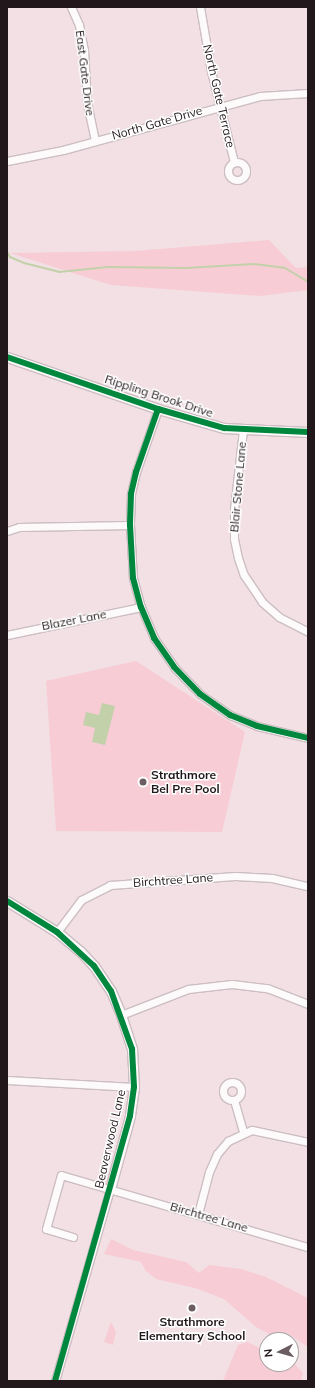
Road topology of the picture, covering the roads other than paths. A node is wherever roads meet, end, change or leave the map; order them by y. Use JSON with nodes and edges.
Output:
{"nodes":[{"id":1,"x":71,"y":7,"type":"edge"},
{"id":2,"x":200,"y":7,"type":"edge"},
{"id":3,"x":308,"y":94,"type":"edge"},
{"id":4,"x":219,"y":106,"type":"junction"},
{"id":5,"x":95,"y":141,"type":"junction"},
{"id":6,"x":7,"y":161,"type":"edge"},
{"id":7,"x":234,"y":162,"type":"dead end"},
{"id":8,"x":7,"y":357,"type":"edge"},
{"id":9,"x":158,"y":409,"type":"junction"},
{"id":10,"x":243,"y":430,"type":"junction"},
{"id":11,"x":308,"y":432,"type":"edge"},
{"id":12,"x":130,"y":526,"type":"junction"},
{"id":13,"x":7,"y":531,"type":"edge"},
{"id":14,"x":141,"y":607,"type":"junction"},
{"id":15,"x":308,"y":632,"type":"edge"},
{"id":16,"x":7,"y":635,"type":"edge"},
{"id":17,"x":308,"y":738,"type":"edge"},
{"id":18,"x":308,"y":886,"type":"edge"},
{"id":19,"x":7,"y":901,"type":"edge"},
{"id":20,"x":57,"y":932,"type":"junction"},
{"id":21,"x":308,"y":1004,"type":"edge"},
{"id":22,"x":121,"y":1014,"type":"junction"},
{"id":23,"x":7,"y":1080,"type":"edge"},
{"id":24,"x":134,"y":1088,"type":"junction"},
{"id":25,"x":234,"y":1100,"type":"dead end"},
{"id":26,"x":243,"y":1132,"type":"junction"},
{"id":27,"x":308,"y":1142,"type":"edge"},
{"id":28,"x":110,"y":1189,"type":"junction"},
{"id":29,"x":198,"y":1214,"type":"junction"},
{"id":30,"x":73,"y":1237,"type":"dead end"},
{"id":31,"x":308,"y":1247,"type":"edge"},
{"id":32,"x":55,"y":1381,"type":"edge"}],
"edges":[{"from":1,"to":5,"type":"street","name":"East Gate Drive"},
{"from":2,"to":4,"type":"street","name":"North Gate Terrace"},
{"from":3,"to":4,"type":"street","name":"North Gate Drive"},
{"from":4,"to":5,"type":"street","name":"North Gate Drive"},
{"from":4,"to":7,"type":"street","name":"North Gate Terrace"},
{"from":5,"to":6,"type":"street","name":"North Gate Drive"},
{"from":8,"to":9,"type":"street","name":"Rippling Brook Drive"},
{"from":9,"to":10,"type":"street","name":"Rippling Brook Drive"},
{"from":9,"to":12,"type":"street"},
{"from":10,"to":11,"type":"street","name":"Rippling Brook Drive"},
{"from":10,"to":15,"type":"street","name":"Blair Stone Lane"},
{"from":12,"to":13,"type":"street"},
{"from":12,"to":14,"type":"street"},
{"from":14,"to":16,"type":"street","name":"Blazer Lane"},
{"from":14,"to":17,"type":"street"},
{"from":18,"to":20,"type":"street","name":"Birchtree Lane"},
{"from":19,"to":20,"type":"street","name":"Beaverwood Lane"},
{"from":20,"to":22,"type":"street","name":"Beaverwood Lane"},
{"from":21,"to":22,"type":"street"},
{"from":22,"to":24,"type":"street","name":"Beaverwood Lane"},
{"from":23,"to":24,"type":"street"},
{"from":24,"to":28,"type":"street","name":"Beaverwood Lane"},
{"from":25,"to":26,"type":"street"},
{"from":26,"to":27,"type":"street"},
{"from":26,"to":29,"type":"street"},
{"from":28,"to":29,"type":"street","name":"Birchtree Lane"},
{"from":28,"to":30,"type":"street","name":"Beaverwood Lane"},
{"from":28,"to":32,"type":"street","name":"Beaverwood Lane"},
{"from":29,"to":31,"type":"street","name":"Birchtree Lane"}]}
